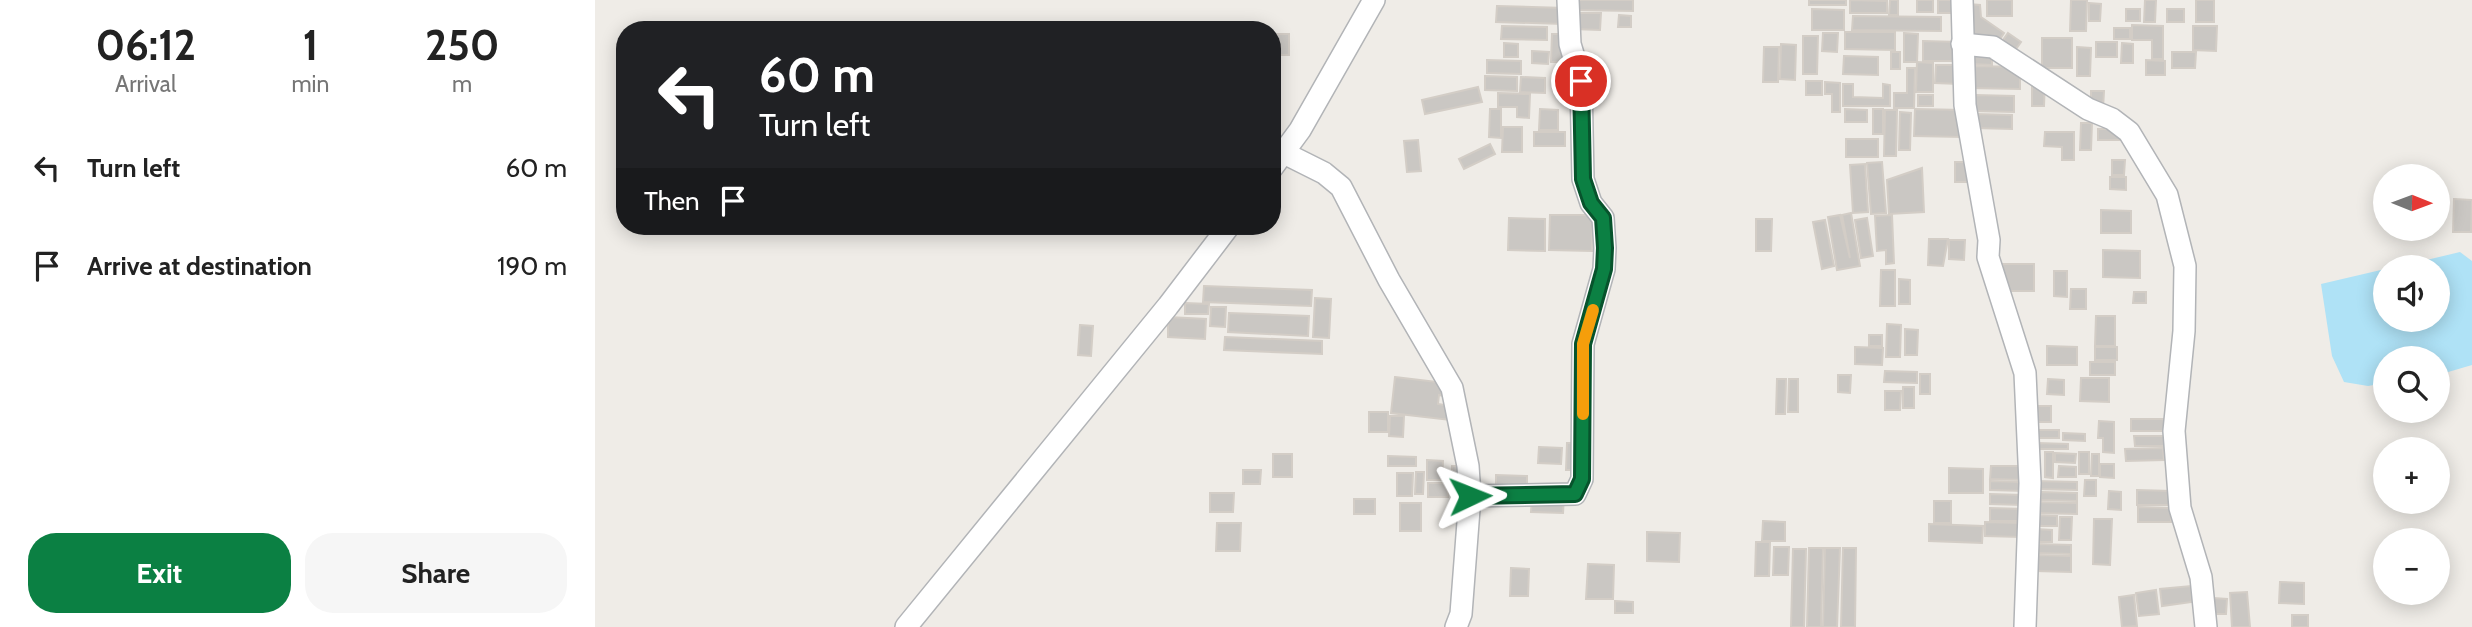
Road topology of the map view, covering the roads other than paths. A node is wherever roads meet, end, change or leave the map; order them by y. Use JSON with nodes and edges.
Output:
{"nodes":[{"id":1,"x":1374,"y":0,"type":"edge"},
{"id":2,"x":1568,"y":0,"type":"edge"},
{"id":3,"x":1962,"y":0,"type":"edge"},
{"id":4,"x":1962,"y":44,"type":"junction"},
{"id":5,"x":1281,"y":156,"type":"edge"},
{"id":6,"x":1281,"y":161,"type":"edge"},
{"id":7,"x":1222,"y":235,"type":"edge"},
{"id":8,"x":1470,"y":496,"type":"junction"},
{"id":9,"x":906,"y":627,"type":"edge"},
{"id":10,"x":1456,"y":627,"type":"edge"},
{"id":11,"x":2025,"y":627,"type":"edge"},
{"id":12,"x":2206,"y":627,"type":"edge"}],
"edges":[{"from":1,"to":5,"type":"street"},
{"from":2,"to":8,"type":"street"},
{"from":3,"to":4,"type":"street"},
{"from":4,"to":11,"type":"street"},
{"from":4,"to":12,"type":"street"},
{"from":6,"to":8,"type":"street"},
{"from":7,"to":9,"type":"street"},
{"from":8,"to":10,"type":"street"}]}
